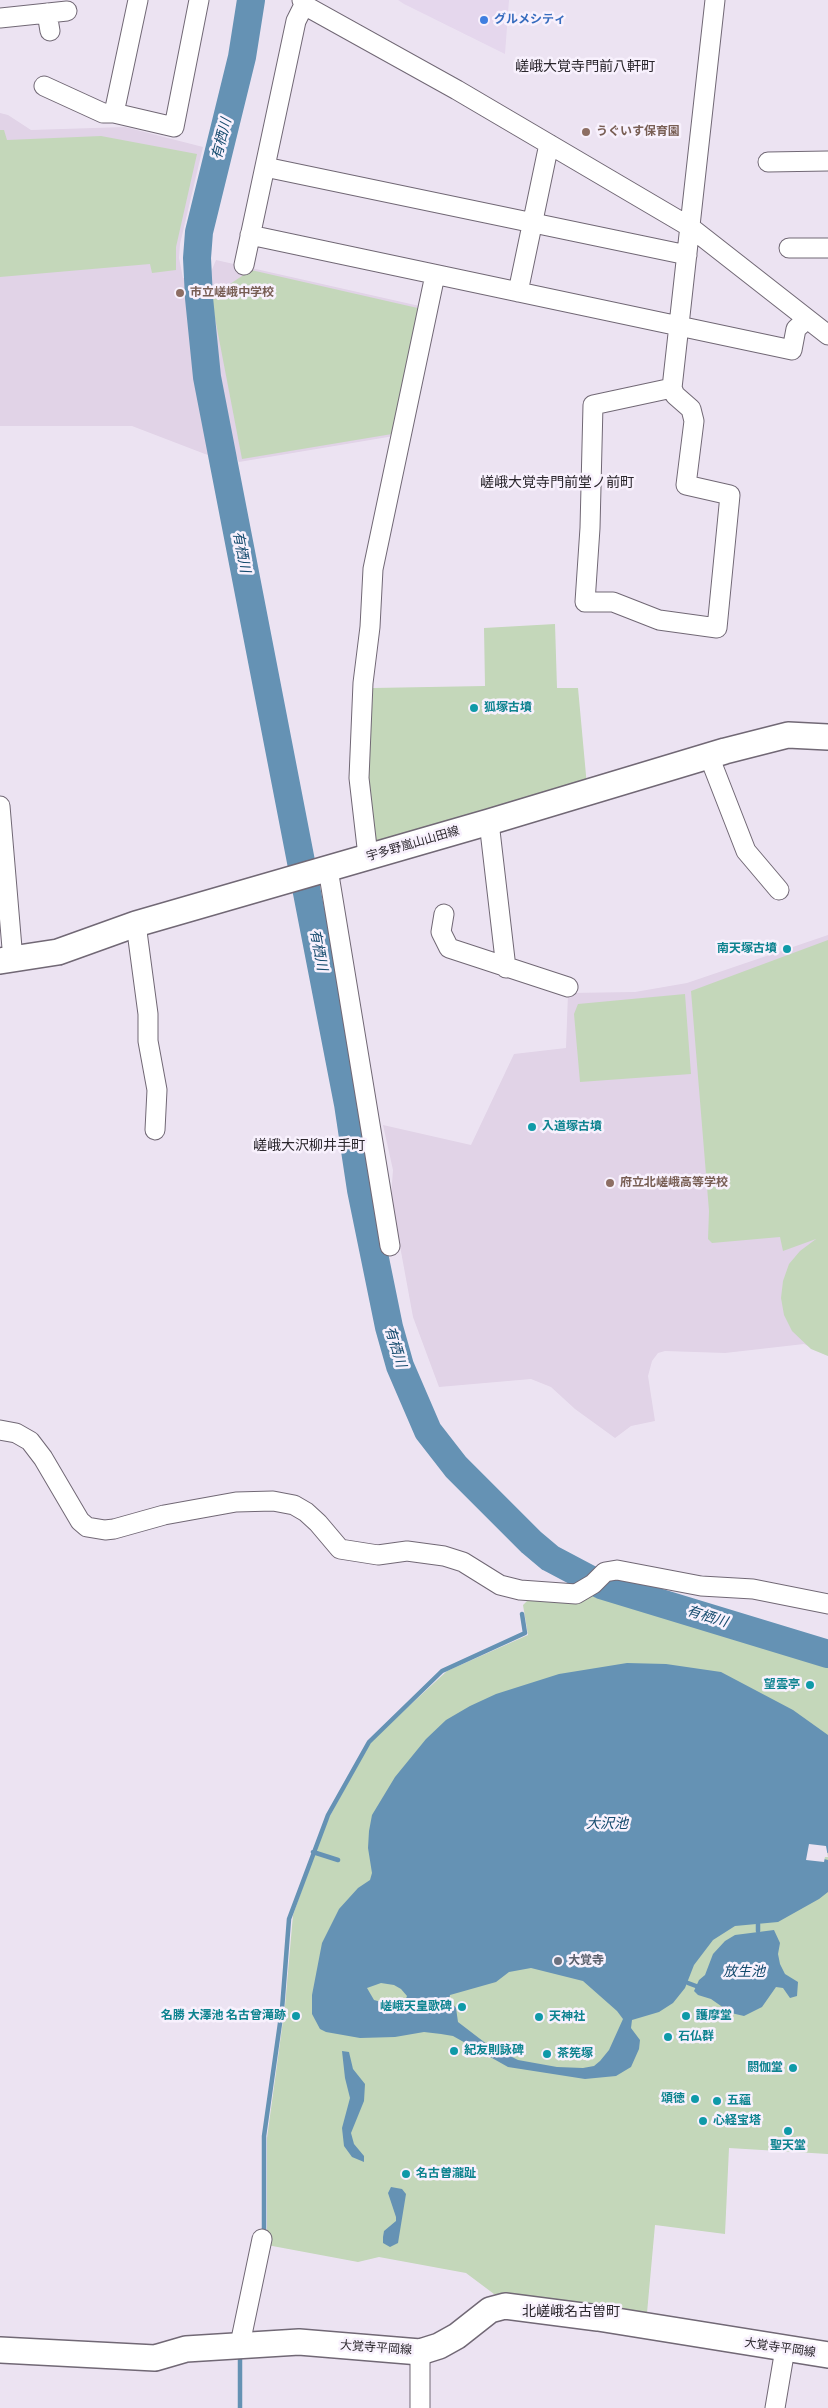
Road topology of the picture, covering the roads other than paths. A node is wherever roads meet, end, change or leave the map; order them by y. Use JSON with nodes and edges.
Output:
{"nodes":[{"id":1,"x":138,"y":0,"type":"edge"},
{"id":2,"x":200,"y":0,"type":"edge"},
{"id":3,"x":715,"y":0,"type":"edge"},
{"id":4,"x":303,"y":3,"type":"edge"},
{"id":5,"x":67,"y":11,"type":"dead end"},
{"id":6,"x":0,"y":18,"type":"edge"},
{"id":7,"x":44,"y":86,"type":"dead end"},
{"id":8,"x":114,"y":113,"type":"junction"},
{"id":9,"x":549,"y":144,"type":"junction"},
{"id":10,"x":828,"y":161,"type":"edge"},
{"id":11,"x":768,"y":162,"type":"dead end"},
{"id":12,"x":264,"y":166,"type":"junction"},
{"id":13,"x":532,"y":222,"type":"junction"},
{"id":14,"x":690,"y":227,"type":"junction"},
{"id":15,"x":250,"y":236,"type":"junction"},
{"id":16,"x":789,"y":248,"type":"dead end"},
{"id":17,"x":828,"y":248,"type":"edge"},
{"id":18,"x":687,"y":255,"type":"junction"},
{"id":19,"x":244,"y":265,"type":"dead end"},
{"id":20,"x":435,"y":274,"type":"junction"},
{"id":21,"x":518,"y":292,"type":"junction"},
{"id":22,"x":807,"y":319,"type":"junction"},
{"id":23,"x":679,"y":326,"type":"junction"},
{"id":24,"x":826,"y":330,"type":"edge"},
{"id":25,"x":672,"y":388,"type":"junction"},
{"id":26,"x":828,"y":736,"type":"edge"},
{"id":27,"x":708,"y":756,"type":"junction"},
{"id":28,"x":0,"y":806,"type":"edge"},
{"id":29,"x":489,"y":822,"type":"junction"},
{"id":30,"x":368,"y":856,"type":"junction"},
{"id":31,"x":312,"y":873,"type":"junction"},
{"id":32,"x":779,"y":890,"type":"dead end"},
{"id":33,"x":444,"y":914,"type":"dead end"},
{"id":34,"x":136,"y":924,"type":"junction"},
{"id":35,"x":6,"y":961,"type":"edge"},
{"id":36,"x":506,"y":968,"type":"junction"},
{"id":37,"x":568,"y":987,"type":"dead end"},
{"id":38,"x":155,"y":1130,"type":"dead end"},
{"id":39,"x":390,"y":1246,"type":"dead end"},
{"id":40,"x":0,"y":1430,"type":"edge"},
{"id":41,"x":828,"y":1604,"type":"edge"},
{"id":42,"x":262,"y":2239,"type":"dead end"},
{"id":43,"x":240,"y":2344,"type":"junction"},
{"id":44,"x":785,"y":2349,"type":"junction"},
{"id":45,"x":0,"y":2350,"type":"edge"},
{"id":46,"x":420,"y":2352,"type":"junction"},
{"id":47,"x":828,"y":2355,"type":"edge"},
{"id":48,"x":420,"y":2408,"type":"edge"},
{"id":49,"x":775,"y":2408,"type":"edge"}],
"edges":[{"from":1,"to":8,"type":"street"},
{"from":2,"to":8,"type":"street"},
{"from":3,"to":14,"type":"street"},
{"from":4,"to":9,"type":"street"},
{"from":4,"to":12,"type":"street"},
{"from":5,"to":6,"type":"street"},
{"from":7,"to":8,"type":"street"},
{"from":9,"to":13,"type":"street"},
{"from":9,"to":14,"type":"street"},
{"from":10,"to":11,"type":"street"},
{"from":12,"to":13,"type":"street"},
{"from":12,"to":15,"type":"street"},
{"from":13,"to":18,"type":"street"},
{"from":13,"to":21,"type":"street"},
{"from":14,"to":18,"type":"street"},
{"from":14,"to":22,"type":"street"},
{"from":15,"to":19,"type":"street"},
{"from":15,"to":20,"type":"street"},
{"from":16,"to":17,"type":"street"},
{"from":18,"to":23,"type":"street"},
{"from":20,"to":21,"type":"street"},
{"from":20,"to":30,"type":"street"},
{"from":21,"to":23,"type":"street"},
{"from":22,"to":23,"type":"street"},
{"from":22,"to":24,"type":"street"},
{"from":23,"to":25,"type":"street"},
{"from":25,"to":25,"type":"street"},
{"from":26,"to":27,"type":"main road","name":"宇多野嵐山山田線"},
{"from":27,"to":29,"type":"main road","name":"宇多野嵐山山田線"},
{"from":27,"to":32,"type":"street"},
{"from":28,"to":35,"type":"street"},
{"from":29,"to":30,"type":"main road","name":"宇多野嵐山山田線"},
{"from":29,"to":36,"type":"street"},
{"from":30,"to":31,"type":"main road","name":"宇多野嵐山山田線"},
{"from":31,"to":34,"type":"main road","name":"宇多野嵐山山田線"},
{"from":31,"to":39,"type":"street"},
{"from":33,"to":36,"type":"street"},
{"from":34,"to":35,"type":"main road","name":"宇多野嵐山山田線"},
{"from":34,"to":38,"type":"street"},
{"from":36,"to":37,"type":"street"},
{"from":40,"to":41,"type":"street"},
{"from":42,"to":43,"type":"street"},
{"from":43,"to":45,"type":"main road","name":"大覚寺平岡線"},
{"from":43,"to":46,"type":"main road","name":"大覚寺平岡線"},
{"from":44,"to":46,"type":"main road","name":"大覚寺平岡線"},
{"from":44,"to":47,"type":"main road","name":"大覚寺平岡線"},
{"from":44,"to":49,"type":"street"},
{"from":46,"to":48,"type":"street"}]}
